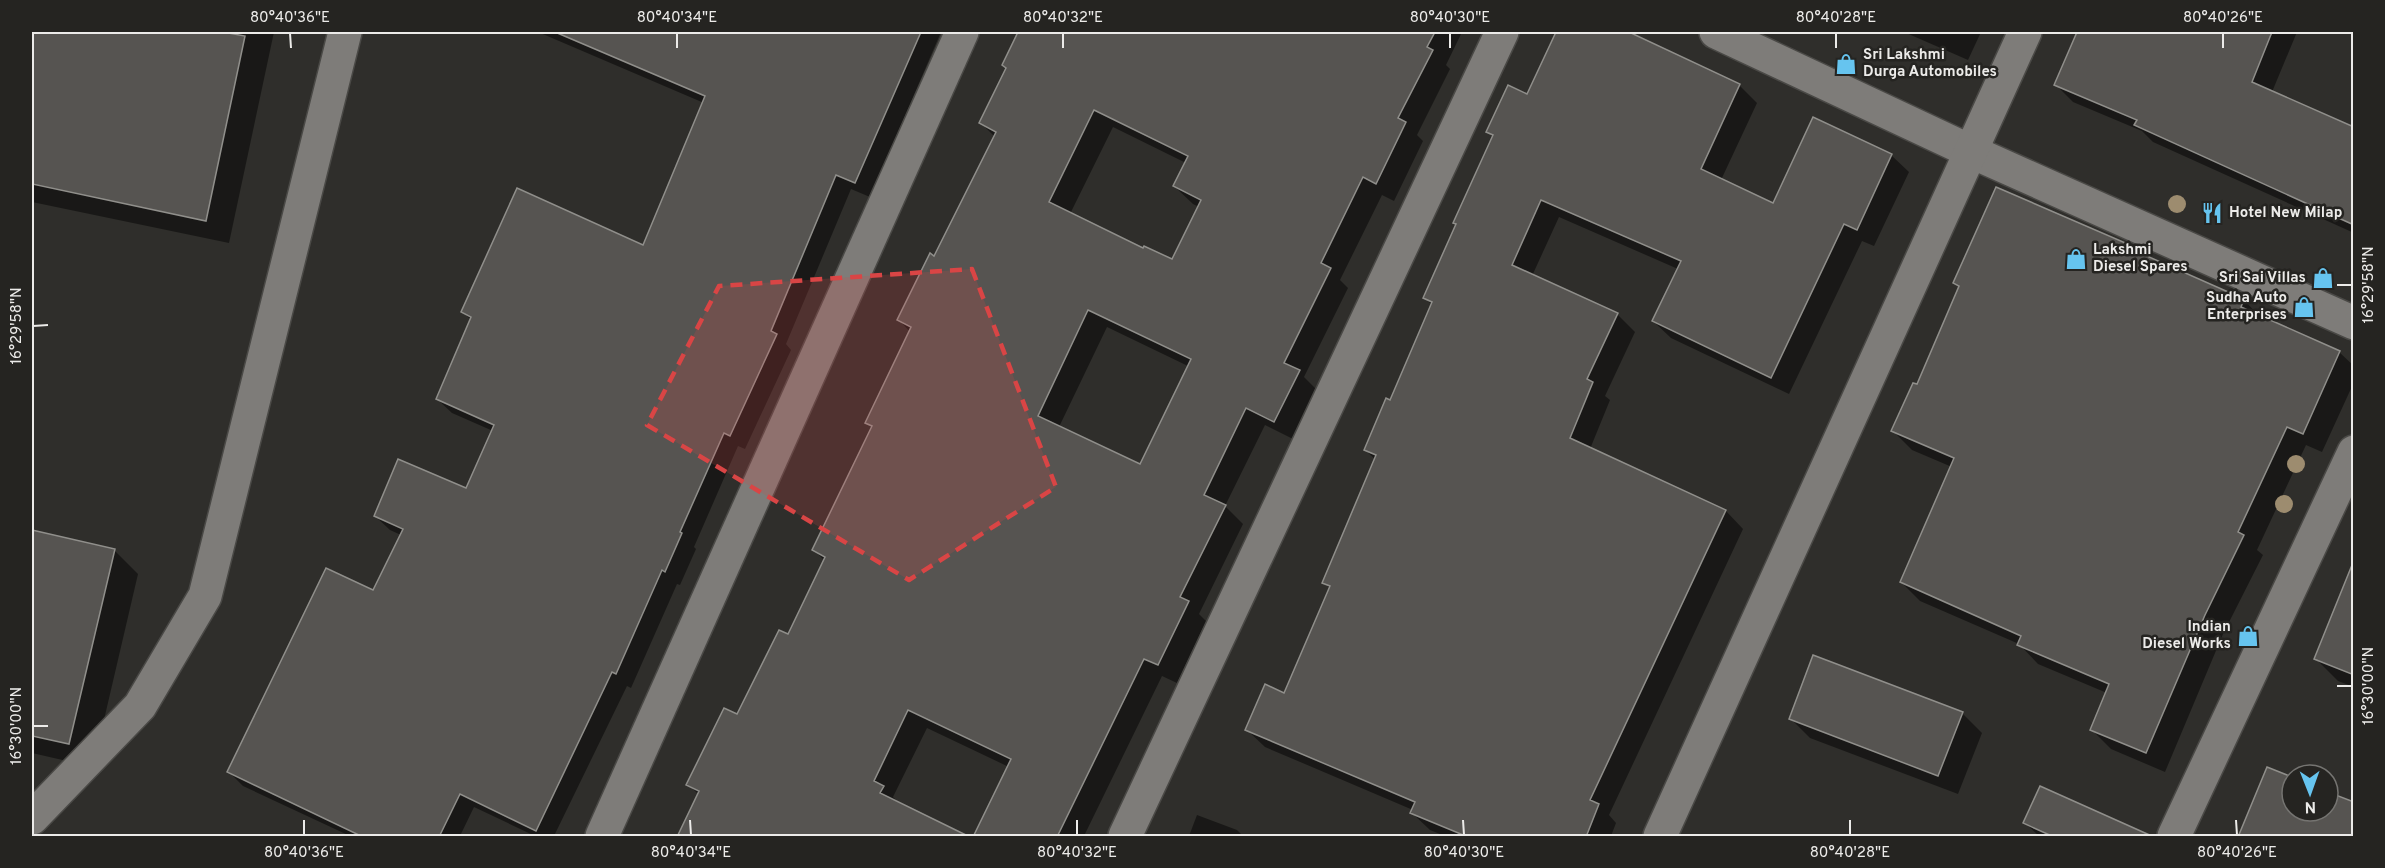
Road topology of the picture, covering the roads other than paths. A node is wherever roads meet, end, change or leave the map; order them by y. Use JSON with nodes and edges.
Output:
{"nodes":[{"id":1,"x":345,"y":32,"type":"edge"},
{"id":2,"x":962,"y":32,"type":"edge"},
{"id":3,"x":1502,"y":32,"type":"edge"},
{"id":4,"x":1716,"y":32,"type":"edge"},
{"id":5,"x":2025,"y":32,"type":"edge"},
{"id":6,"x":1972,"y":152,"type":"junction"},
{"id":7,"x":2354,"y":323,"type":"edge"},
{"id":8,"x":2354,"y":452,"type":"edge"},
{"id":9,"x":32,"y":818,"type":"edge"},
{"id":10,"x":602,"y":837,"type":"edge"},
{"id":11,"x":1125,"y":837,"type":"edge"},
{"id":12,"x":1660,"y":837,"type":"edge"},
{"id":13,"x":2174,"y":837,"type":"edge"}],
"edges":[{"from":1,"to":9,"type":"street"},
{"from":2,"to":10,"type":"street"},
{"from":3,"to":11,"type":"street"},
{"from":4,"to":6,"type":"street"},
{"from":5,"to":6,"type":"street"},
{"from":6,"to":7,"type":"street"},
{"from":6,"to":12,"type":"street"},
{"from":8,"to":13,"type":"street"}]}
